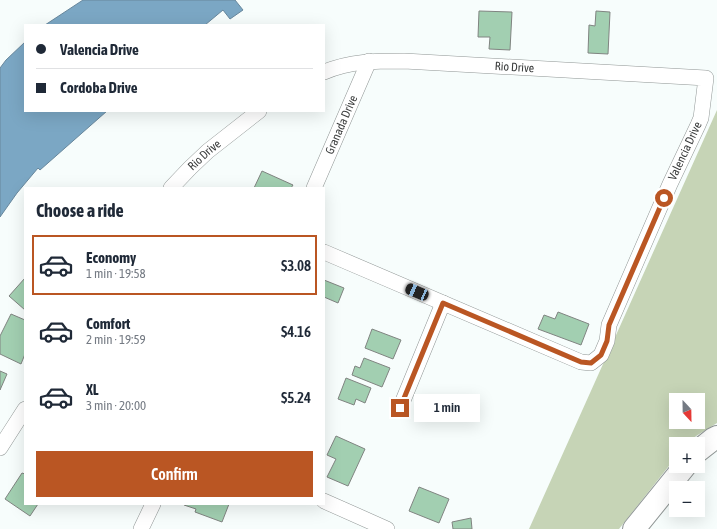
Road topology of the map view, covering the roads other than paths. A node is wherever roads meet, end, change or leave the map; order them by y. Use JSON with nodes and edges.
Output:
{"nodes":[{"id":1,"x":368,"y":61,"type":"junction"},
{"id":2,"x":325,"y":72,"type":"edge"},
{"id":3,"x":706,"y":78,"type":"joint"},
{"id":4,"x":258,"y":112,"type":"edge"},
{"id":5,"x":172,"y":187,"type":"edge"},
{"id":6,"x":314,"y":187,"type":"edge"},
{"id":7,"x":325,"y":252,"type":"edge"},
{"id":8,"x":443,"y":303,"type":"junction"},
{"id":9,"x":400,"y":408,"type":"dead end"},
{"id":10,"x":24,"y":411,"type":"edge"},
{"id":11,"x":717,"y":437,"type":"edge"},
{"id":12,"x":705,"y":445,"type":"edge"},
{"id":13,"x":0,"y":448,"type":"edge"},
{"id":14,"x":679,"y":473,"type":"edge"},
{"id":15,"x":325,"y":501,"type":"edge"},
{"id":16,"x":153,"y":505,"type":"edge"},
{"id":17,"x":141,"y":529,"type":"edge"},
{"id":18,"x":387,"y":529,"type":"edge"},
{"id":19,"x":634,"y":529,"type":"edge"}],
"edges":[{"from":1,"to":2,"type":"street","name":"Rio Drive"},
{"from":1,"to":3,"type":"street","name":"Rio Drive"},
{"from":1,"to":6,"type":"street","name":"Granada Drive"},
{"from":3,"to":8,"type":"street","name":"Valencia Drive"},
{"from":4,"to":5,"type":"street","name":"Rio Drive"},
{"from":7,"to":8,"type":"street"},
{"from":8,"to":9,"type":"street"},
{"from":10,"to":13,"type":"street"},
{"from":11,"to":12,"type":"main road"},
{"from":14,"to":19,"type":"main road"},
{"from":15,"to":18,"type":"street"},
{"from":16,"to":17,"type":"street"}]}
